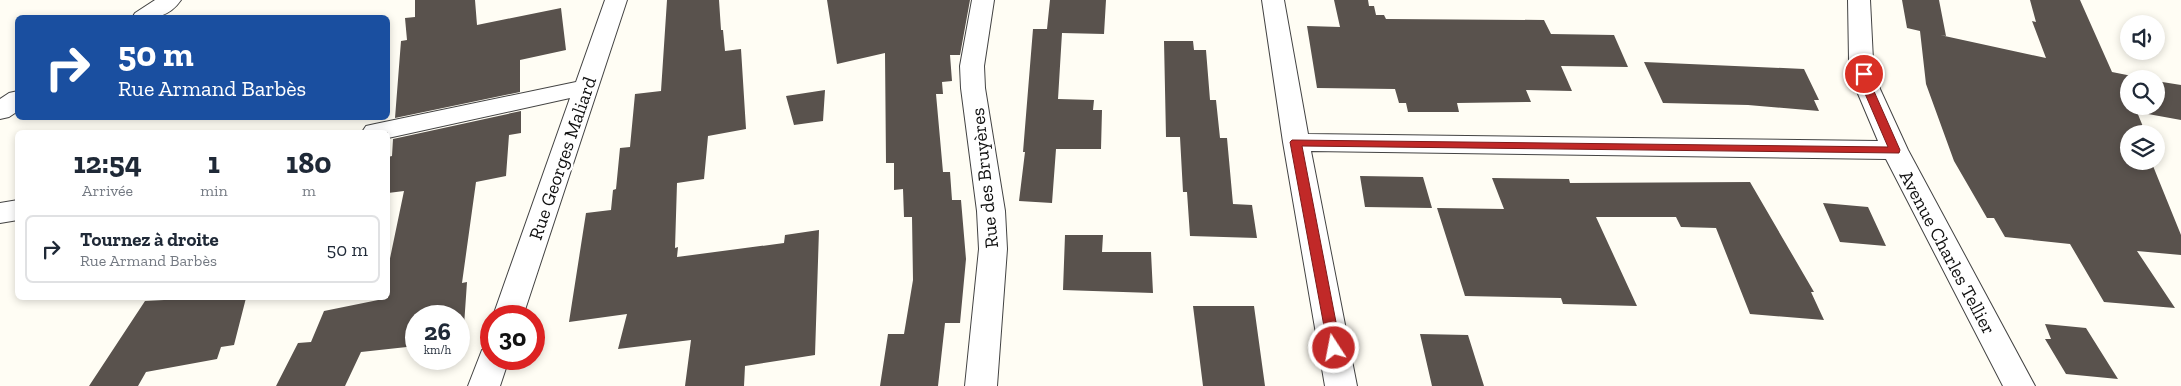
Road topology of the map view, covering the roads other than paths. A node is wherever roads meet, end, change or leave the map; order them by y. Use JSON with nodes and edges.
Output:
{"nodes":[{"id":1,"x":170,"y":0,"type":"edge"},
{"id":2,"x":616,"y":0,"type":"edge"},
{"id":3,"x":983,"y":0,"type":"edge"},
{"id":4,"x":1273,"y":0,"type":"edge"},
{"id":5,"x":1859,"y":0,"type":"edge"},
{"id":6,"x":148,"y":15,"type":"edge"},
{"id":7,"x":588,"y":87,"type":"junction"},
{"id":8,"x":15,"y":101,"type":"edge"},
{"id":9,"x":0,"y":111,"type":"edge"},
{"id":10,"x":384,"y":130,"type":"edge"},
{"id":11,"x":1296,"y":142,"type":"junction"},
{"id":12,"x":1895,"y":150,"type":"junction"},
{"id":13,"x":15,"y":210,"type":"edge"},
{"id":14,"x":0,"y":213,"type":"edge"},
{"id":15,"x":512,"y":305,"type":"edge"},
{"id":16,"x":489,"y":370,"type":"edge"},
{"id":17,"x":484,"y":386,"type":"edge"},
{"id":18,"x":981,"y":386,"type":"edge"},
{"id":19,"x":1341,"y":386,"type":"edge"},
{"id":20,"x":2019,"y":386,"type":"edge"}],
"edges":[{"from":1,"to":6,"type":"street"},
{"from":2,"to":7,"type":"street","name":"Rue Georges Maliard"},
{"from":3,"to":18,"type":"street","name":"Rue des Bruyères"},
{"from":4,"to":11,"type":"street"},
{"from":5,"to":12,"type":"street","name":"Avenue Charles Tellier"},
{"from":7,"to":10,"type":"street"},
{"from":7,"to":15,"type":"street","name":"Rue Georges Maliard"},
{"from":8,"to":9,"type":"street"},
{"from":11,"to":12,"type":"street"},
{"from":11,"to":19,"type":"street"},
{"from":12,"to":20,"type":"street","name":"Avenue Charles Tellier"},
{"from":13,"to":14,"type":"street"},
{"from":16,"to":17,"type":"street"}]}
